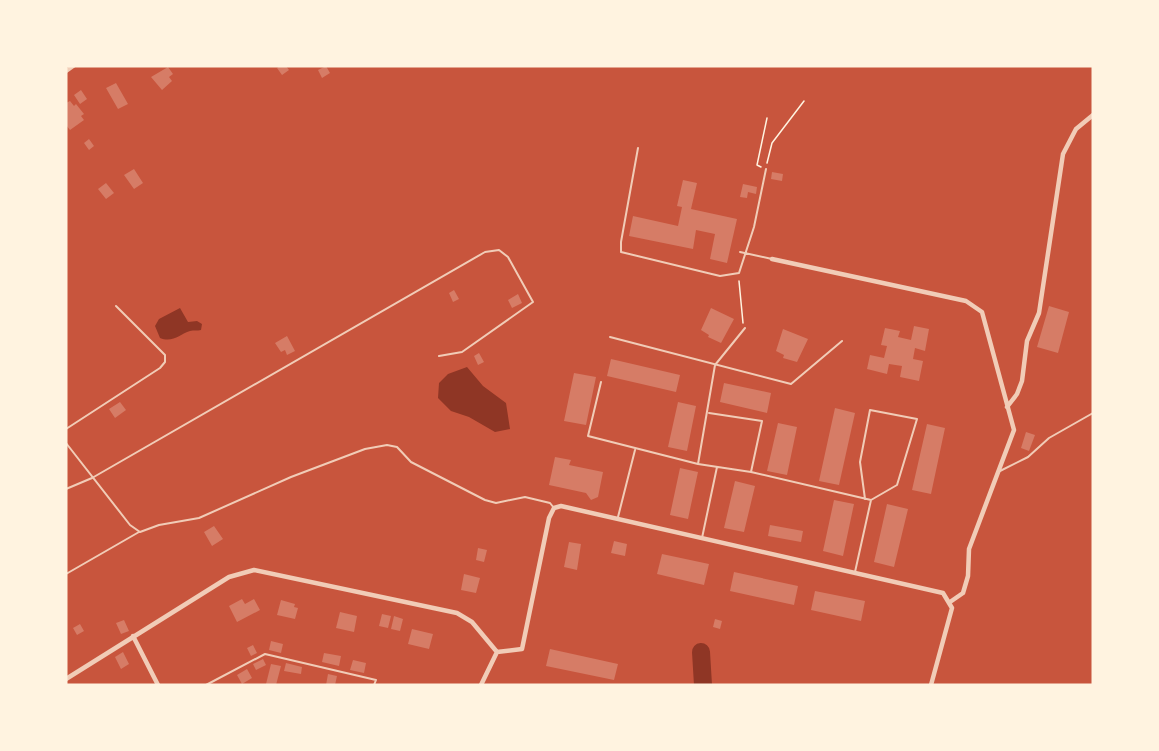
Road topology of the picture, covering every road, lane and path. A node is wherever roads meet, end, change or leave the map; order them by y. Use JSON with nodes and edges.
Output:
{"nodes":[{"id":1,"x":73,"y":66,"type":"edge"},
{"id":2,"x":66,"y":71,"type":"edge"},
{"id":3,"x":804,"y":101,"type":"dead end"},
{"id":4,"x":1093,"y":115,"type":"edge"},
{"id":5,"x":767,"y":118,"type":"dead end"},
{"id":6,"x":638,"y":148,"type":"dead end"},
{"id":7,"x":766,"y":169,"type":"junction"},
{"id":8,"x":740,"y":252,"type":"dead end"},
{"id":9,"x":746,"y":254,"type":"junction"},
{"id":10,"x":772,"y":260,"type":"joint"},
{"id":11,"x":736,"y":274,"type":"junction"},
{"id":12,"x":116,"y":306,"type":"dead end"},
{"id":13,"x":745,"y":328,"type":"joint"},
{"id":14,"x":610,"y":337,"type":"dead end"},
{"id":15,"x":842,"y":341,"type":"dead end"},
{"id":16,"x":439,"y":356,"type":"dead end"},
{"id":17,"x":715,"y":365,"type":"junction"},
{"id":18,"x":601,"y":382,"type":"dead end"},
{"id":19,"x":1007,"y":407,"type":"junction"},
{"id":20,"x":708,"y":412,"type":"junction"},
{"id":21,"x":1093,"y":413,"type":"edge"},
{"id":22,"x":66,"y":429,"type":"edge"},
{"id":23,"x":66,"y":443,"type":"edge"},
{"id":24,"x":636,"y":448,"type":"junction"},
{"id":25,"x":698,"y":464,"type":"junction"},
{"id":26,"x":717,"y":467,"type":"junction"},
{"id":27,"x":1000,"y":471,"type":"junction"},
{"id":28,"x":751,"y":472,"type":"junction"},
{"id":29,"x":93,"y":478,"type":"junction"},
{"id":30,"x":66,"y":489,"type":"edge"},
{"id":31,"x":865,"y":499,"type":"junction"},
{"id":32,"x":871,"y":500,"type":"junction"},
{"id":33,"x":554,"y":508,"type":"junction"},
{"id":34,"x":618,"y":520,"type":"junction"},
{"id":35,"x":140,"y":532,"type":"junction"},
{"id":36,"x":702,"y":540,"type":"junction"},
{"id":37,"x":854,"y":573,"type":"junction"},
{"id":38,"x":66,"y":574,"type":"edge"},
{"id":39,"x":949,"y":600,"type":"junction"},
{"id":40,"x":133,"y":636,"type":"junction"},
{"id":41,"x":497,"y":652,"type":"junction"},
{"id":42,"x":66,"y":679,"type":"edge"},
{"id":43,"x":158,"y":685,"type":"edge"},
{"id":44,"x":206,"y":685,"type":"edge"},
{"id":45,"x":374,"y":685,"type":"edge"},
{"id":46,"x":481,"y":685,"type":"edge"},
{"id":47,"x":931,"y":685,"type":"edge"}],
"edges":[{"from":1,"to":2,"type":"street"},
{"from":3,"to":7,"type":"path"},
{"from":4,"to":19,"type":"street"},
{"from":5,"to":7,"type":"path"},
{"from":6,"to":11,"type":"lane"},
{"from":7,"to":9,"type":"lane"},
{"from":8,"to":9,"type":"lane"},
{"from":9,"to":10,"type":"lane"},
{"from":9,"to":11,"type":"lane"},
{"from":10,"to":19,"type":"street"},
{"from":11,"to":13,"type":"path"},
{"from":12,"to":22,"type":"lane"},
{"from":13,"to":17,"type":"lane"},
{"from":14,"to":17,"type":"lane"},
{"from":15,"to":17,"type":"lane"},
{"from":16,"to":29,"type":"lane"},
{"from":17,"to":20,"type":"lane"},
{"from":18,"to":24,"type":"lane"},
{"from":19,"to":27,"type":"street"},
{"from":20,"to":25,"type":"lane"},
{"from":20,"to":28,"type":"lane"},
{"from":21,"to":27,"type":"lane"},
{"from":23,"to":29,"type":"lane"},
{"from":24,"to":25,"type":"lane"},
{"from":24,"to":34,"type":"lane"},
{"from":25,"to":26,"type":"lane"},
{"from":26,"to":28,"type":"lane"},
{"from":26,"to":36,"type":"lane"},
{"from":27,"to":39,"type":"street"},
{"from":28,"to":31,"type":"lane"},
{"from":29,"to":30,"type":"lane"},
{"from":29,"to":35,"type":"lane"},
{"from":31,"to":32,"type":"lane"},
{"from":31,"to":32,"type":"lane"},
{"from":32,"to":37,"type":"lane"},
{"from":33,"to":34,"type":"street"},
{"from":33,"to":35,"type":"lane"},
{"from":33,"to":41,"type":"street"},
{"from":34,"to":36,"type":"street"},
{"from":35,"to":38,"type":"lane"},
{"from":36,"to":37,"type":"street"},
{"from":37,"to":39,"type":"street"},
{"from":39,"to":47,"type":"street"},
{"from":40,"to":41,"type":"street"},
{"from":40,"to":42,"type":"street"},
{"from":40,"to":43,"type":"street"},
{"from":41,"to":46,"type":"street"},
{"from":44,"to":45,"type":"lane"}]}
